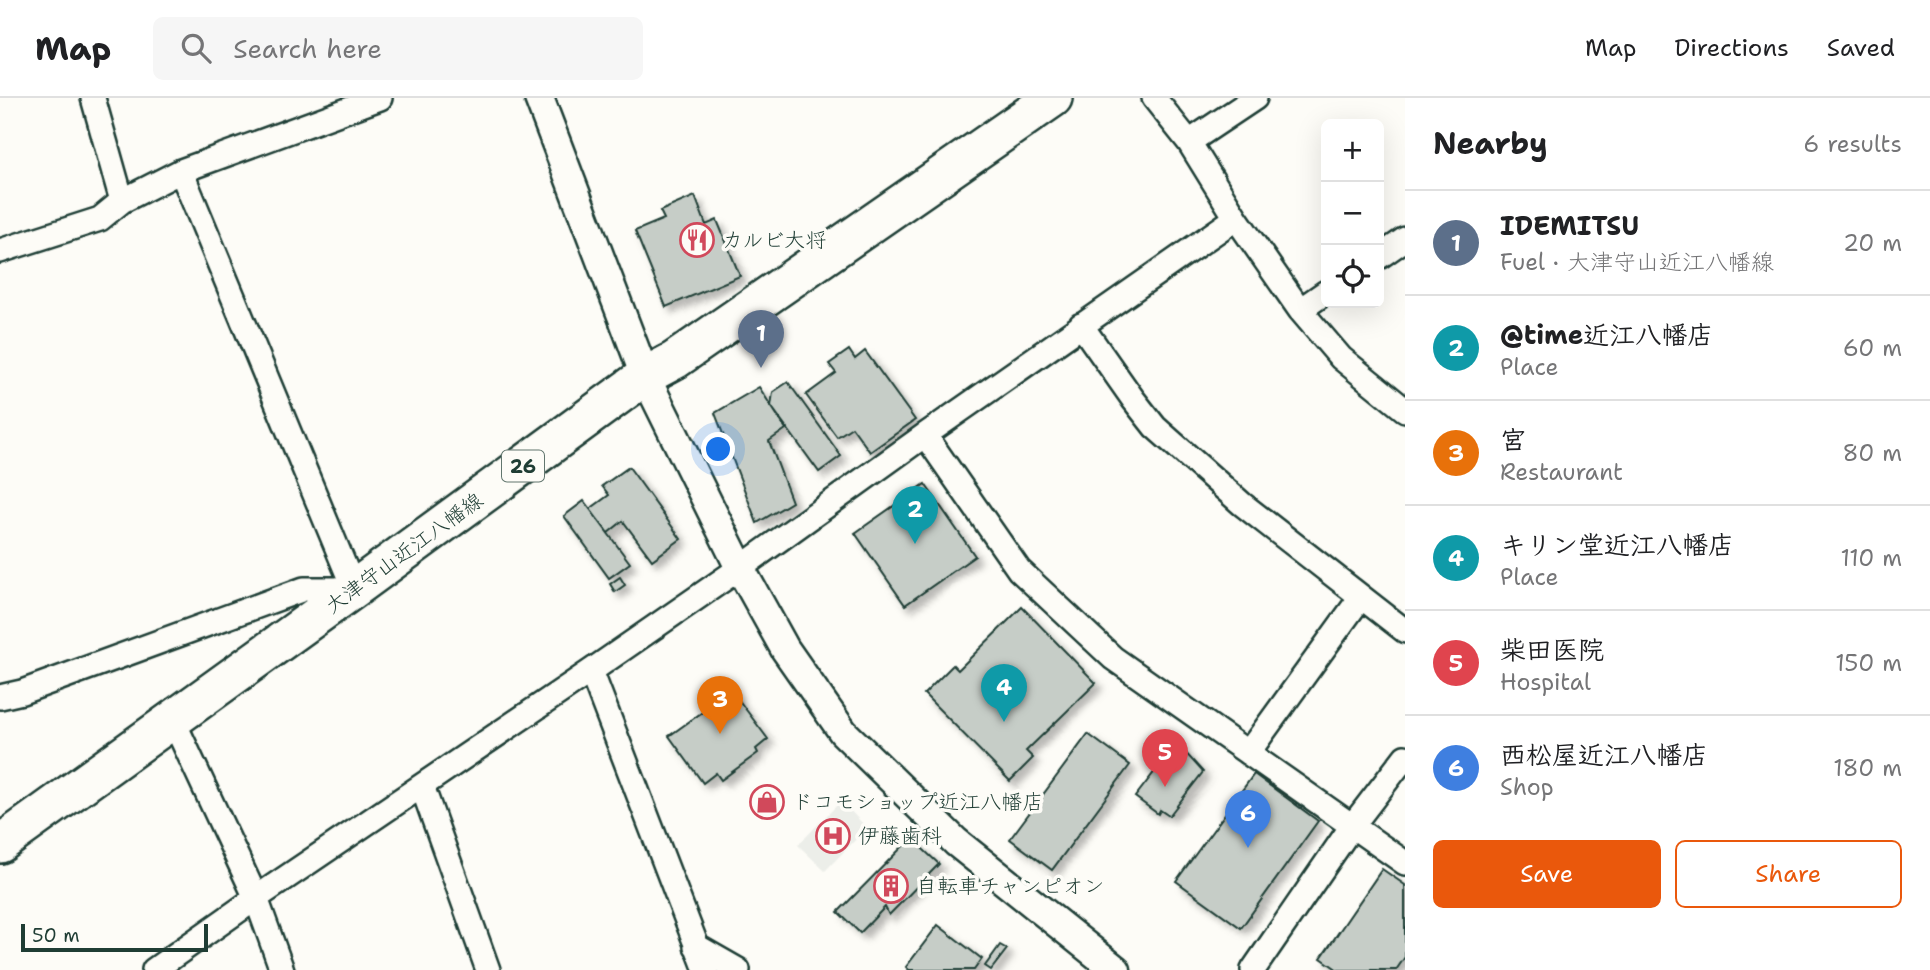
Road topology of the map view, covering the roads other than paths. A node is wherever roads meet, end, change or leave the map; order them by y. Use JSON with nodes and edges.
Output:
{"nodes":[{"id":1,"x":93,"y":98,"type":"edge"},
{"id":2,"x":380,"y":98,"type":"edge"},
{"id":3,"x":539,"y":98,"type":"edge"},
{"id":4,"x":1053,"y":98,"type":"edge"},
{"id":5,"x":1154,"y":98,"type":"edge"},
{"id":6,"x":1255,"y":98,"type":"edge"},
{"id":7,"x":1189,"y":142,"type":"junction"},
{"id":8,"x":181,"y":171,"type":"junction"},
{"id":9,"x":122,"y":201,"type":"junction"},
{"id":10,"x":1236,"y":218,"type":"junction"},
{"id":11,"x":1405,"y":239,"type":"edge"},
{"id":12,"x":0,"y":251,"type":"edge"},
{"id":13,"x":1384,"y":254,"type":"edge"},
{"id":14,"x":1321,"y":295,"type":"edge"},
{"id":15,"x":1300,"y":310,"type":"junction"},
{"id":16,"x":1081,"y":326,"type":"junction"},
{"id":17,"x":645,"y":376,"type":"junction"},
{"id":18,"x":1405,"y":410,"type":"edge"},
{"id":19,"x":925,"y":435,"type":"junction"},
{"id":20,"x":740,"y":568,"type":"junction"},
{"id":21,"x":354,"y":589,"type":"junction"},
{"id":22,"x":1361,"y":597,"type":"junction"},
{"id":23,"x":1405,"y":631,"type":"edge"},
{"id":24,"x":592,"y":671,"type":"junction"},
{"id":25,"x":0,"y":697,"type":"edge"},
{"id":26,"x":173,"y":720,"type":"junction"},
{"id":27,"x":1248,"y":754,"type":"junction"},
{"id":28,"x":1405,"y":757,"type":"edge"},
{"id":29,"x":422,"y":786,"type":"junction"},
{"id":30,"x":1352,"y":826,"type":"junction"},
{"id":31,"x":0,"y":844,"type":"edge"},
{"id":32,"x":1405,"y":863,"type":"edge"},
{"id":33,"x":256,"y":898,"type":"junction"},
{"id":34,"x":696,"y":946,"type":"junction"},
{"id":35,"x":154,"y":970,"type":"edge"},
{"id":36,"x":282,"y":970,"type":"edge"},
{"id":37,"x":488,"y":970,"type":"edge"},
{"id":38,"x":706,"y":970,"type":"edge"},
{"id":39,"x":737,"y":970,"type":"edge"},
{"id":40,"x":1116,"y":970,"type":"edge"},
{"id":41,"x":1253,"y":970,"type":"edge"}],
"edges":[{"from":1,"to":9,"type":"street"},
{"from":2,"to":8,"type":"street"},
{"from":3,"to":17,"type":"street"},
{"from":4,"to":17,"type":"main road","name":"大津守山近江八幡線","number":"26"},
{"from":5,"to":7,"type":"street"},
{"from":6,"to":7,"type":"street"},
{"from":7,"to":10,"type":"street"},
{"from":8,"to":9,"type":"street"},
{"from":8,"to":21,"type":"street"},
{"from":9,"to":12,"type":"street"},
{"from":10,"to":15,"type":"street"},
{"from":10,"to":16,"type":"street"},
{"from":11,"to":13,"type":"street"},
{"from":14,"to":15,"type":"street"},
{"from":15,"to":18,"type":"street"},
{"from":16,"to":19,"type":"street"},
{"from":16,"to":22,"type":"street"},
{"from":17,"to":20,"type":"street"},
{"from":17,"to":21,"type":"main road","name":"大津守山近江八幡線","number":"26"},
{"from":19,"to":20,"type":"street"},
{"from":19,"to":27,"type":"street"},
{"from":20,"to":24,"type":"street"},
{"from":20,"to":40,"type":"street"},
{"from":21,"to":25,"type":"street"},
{"from":21,"to":26,"type":"main road","name":"大津守山近江八幡線","number":"26"},
{"from":22,"to":23,"type":"street"},
{"from":22,"to":27,"type":"street"},
{"from":24,"to":29,"type":"street"},
{"from":24,"to":34,"type":"street"},
{"from":26,"to":31,"type":"main road","name":"大津守山近江八幡線","number":"26"},
{"from":26,"to":33,"type":"street"},
{"from":27,"to":30,"type":"street"},
{"from":28,"to":30,"type":"street"},
{"from":29,"to":33,"type":"street"},
{"from":29,"to":37,"type":"street"},
{"from":30,"to":32,"type":"street"},
{"from":30,"to":41,"type":"street"},
{"from":33,"to":35,"type":"street"},
{"from":33,"to":36,"type":"street"},
{"from":34,"to":38,"type":"street"},
{"from":34,"to":39,"type":"street"}]}
